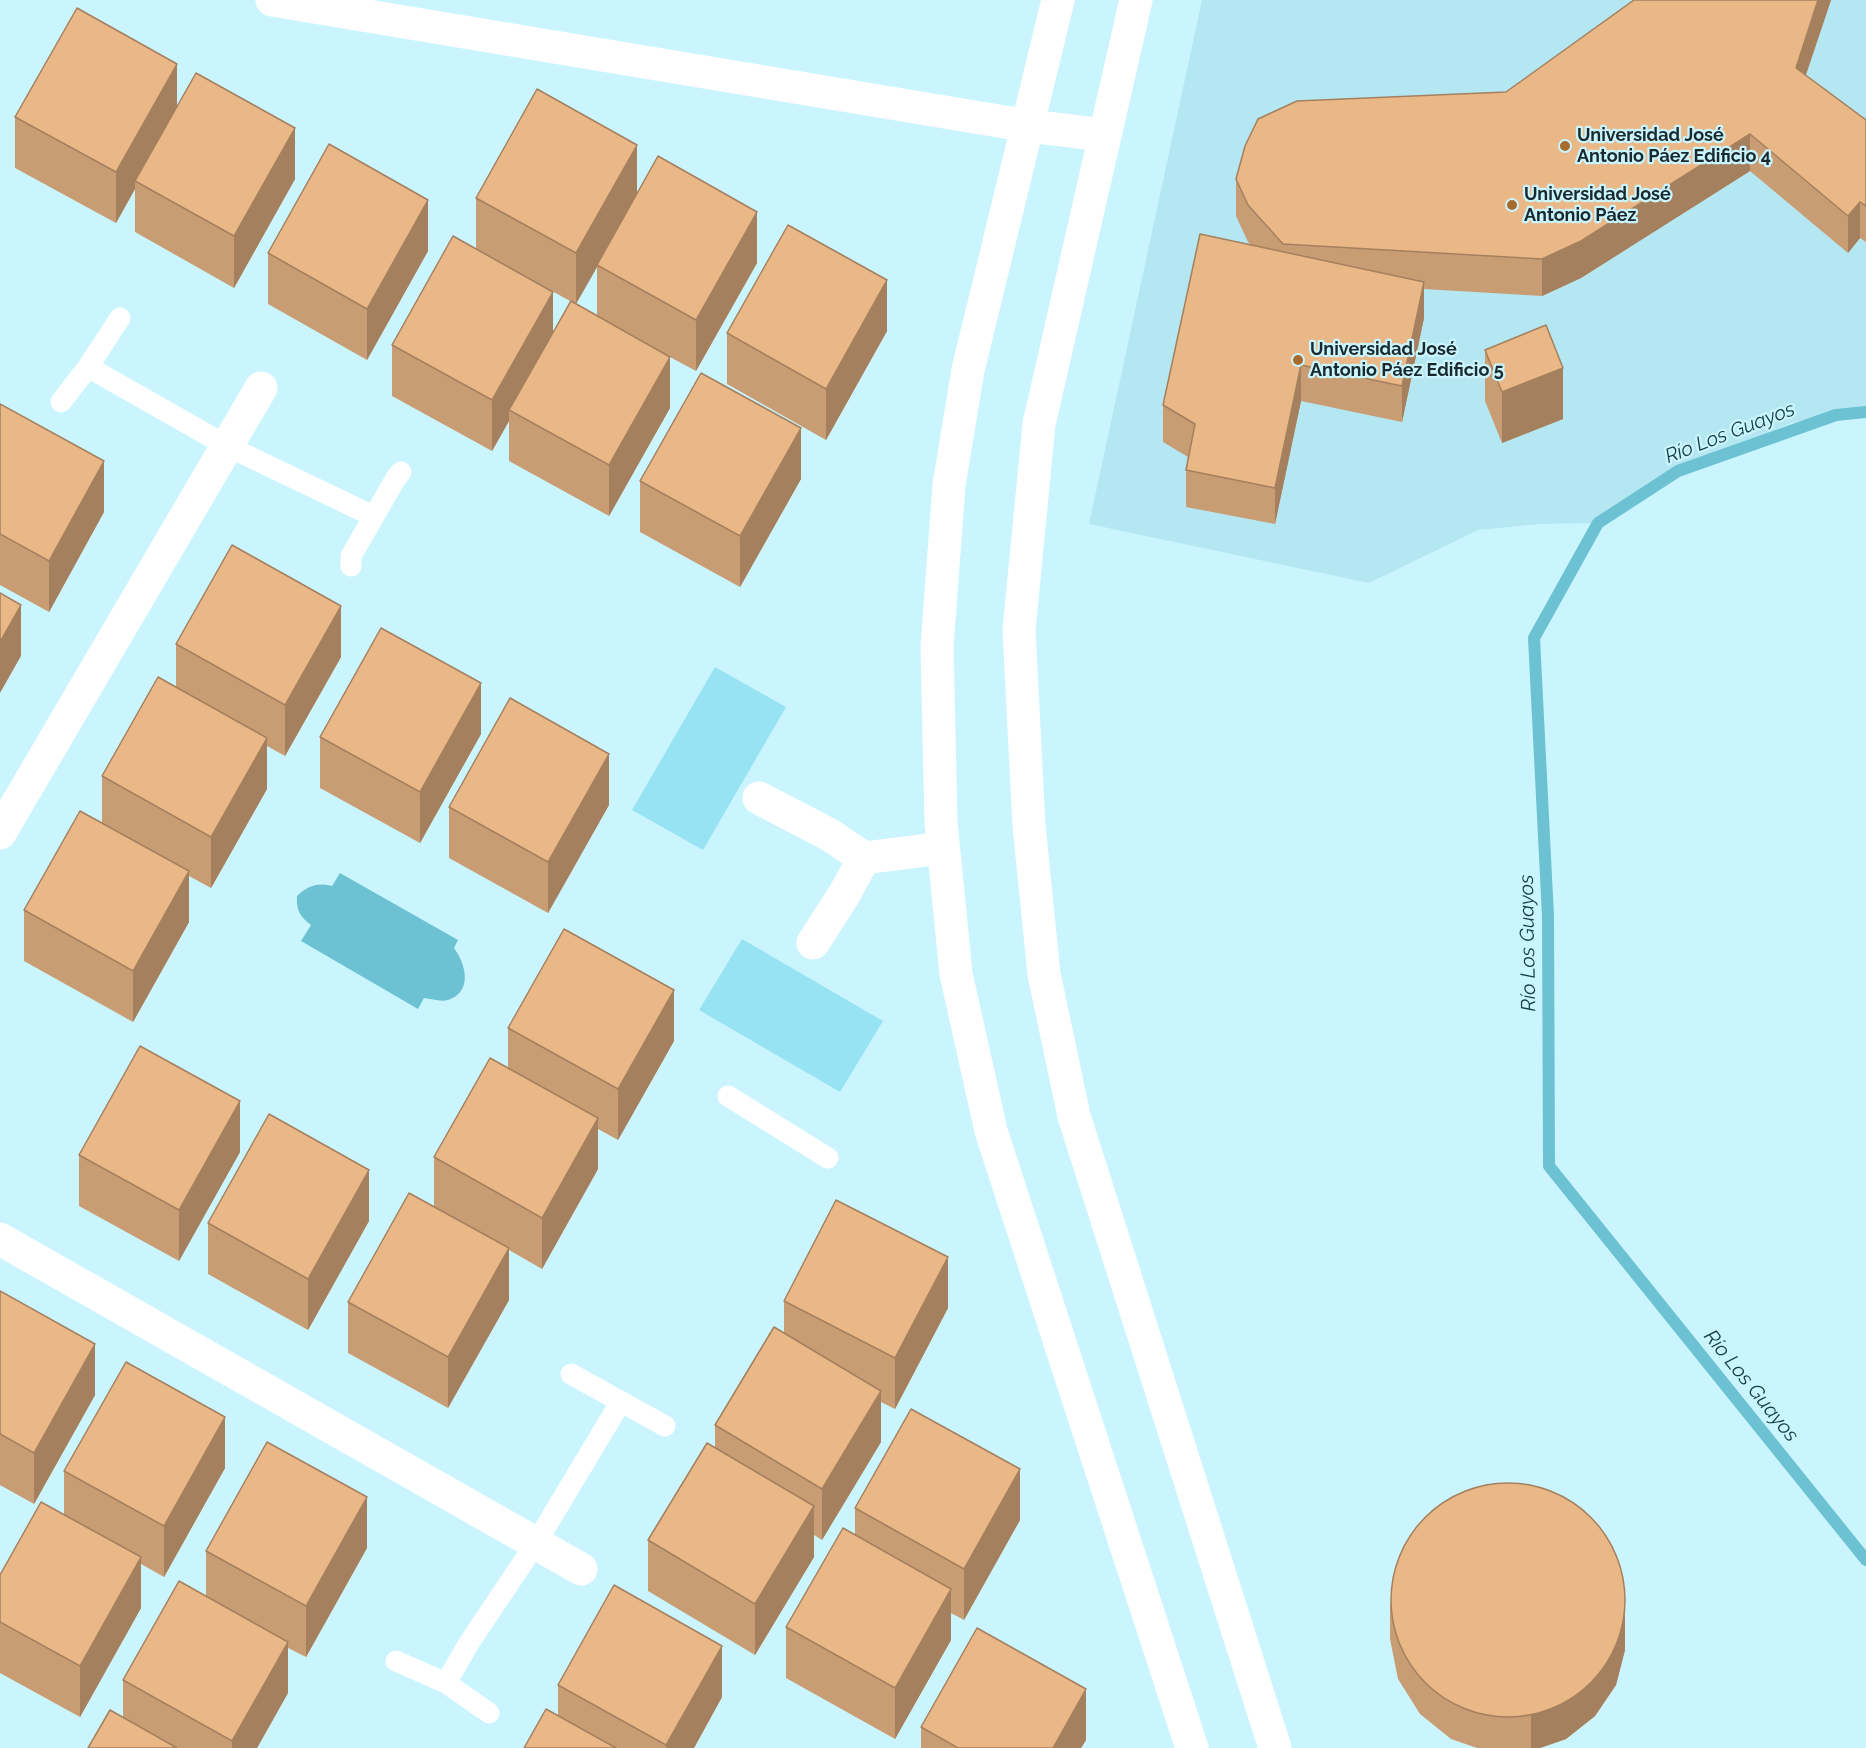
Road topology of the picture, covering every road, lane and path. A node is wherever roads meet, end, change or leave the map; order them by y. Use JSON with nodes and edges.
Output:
{"nodes":[{"id":1,"x":272,"y":0,"type":"edge"},
{"id":2,"x":1058,"y":0,"type":"edge"},
{"id":3,"x":1136,"y":0,"type":"edge"},
{"id":4,"x":1029,"y":126,"type":"junction"},
{"id":5,"x":1104,"y":135,"type":"junction"},
{"id":6,"x":120,"y":318,"type":"dead end"},
{"id":7,"x":88,"y":367,"type":"junction"},
{"id":8,"x":261,"y":388,"type":"dead end"},
{"id":9,"x":61,"y":402,"type":"dead end"},
{"id":10,"x":227,"y":446,"type":"junction"},
{"id":11,"x":400,"y":472,"type":"dead end"},
{"id":12,"x":373,"y":516,"type":"junction"},
{"id":13,"x":351,"y":566,"type":"dead end"},
{"id":14,"x":759,"y":798,"type":"dead end"},
{"id":15,"x":0,"y":833,"type":"edge"},
{"id":16,"x":943,"y":848,"type":"junction"},
{"id":17,"x":864,"y":858,"type":"junction"},
{"id":18,"x":813,"y":943,"type":"dead end"},
{"id":19,"x":728,"y":1096,"type":"dead end"},
{"id":20,"x":828,"y":1158,"type":"dead end"},
{"id":21,"x":0,"y":1239,"type":"edge"},
{"id":22,"x":571,"y":1374,"type":"dead end"},
{"id":23,"x":620,"y":1403,"type":"junction"},
{"id":24,"x":665,"y":1426,"type":"dead end"},
{"id":25,"x":536,"y":1543,"type":"junction"},
{"id":26,"x":581,"y":1569,"type":"dead end"},
{"id":27,"x":396,"y":1661,"type":"dead end"},
{"id":28,"x":446,"y":1683,"type":"junction"},
{"id":29,"x":489,"y":1713,"type":"dead end"},
{"id":30,"x":1192,"y":1748,"type":"edge"},
{"id":31,"x":1275,"y":1748,"type":"edge"}],
"edges":[{"from":1,"to":4,"type":"street"},
{"from":2,"to":4,"type":"street"},
{"from":3,"to":5,"type":"street"},
{"from":4,"to":5,"type":"street"},
{"from":4,"to":16,"type":"street"},
{"from":5,"to":31,"type":"street"},
{"from":6,"to":7,"type":"lane"},
{"from":7,"to":9,"type":"lane"},
{"from":7,"to":10,"type":"lane"},
{"from":8,"to":10,"type":"street"},
{"from":10,"to":12,"type":"lane"},
{"from":10,"to":15,"type":"street"},
{"from":11,"to":12,"type":"lane"},
{"from":12,"to":13,"type":"lane"},
{"from":14,"to":17,"type":"street"},
{"from":16,"to":17,"type":"street"},
{"from":16,"to":30,"type":"street"},
{"from":17,"to":18,"type":"street"},
{"from":19,"to":20,"type":"lane"},
{"from":21,"to":25,"type":"street"},
{"from":22,"to":23,"type":"lane"},
{"from":23,"to":24,"type":"lane"},
{"from":23,"to":25,"type":"lane"},
{"from":25,"to":26,"type":"street"},
{"from":25,"to":28,"type":"lane"},
{"from":27,"to":28,"type":"lane"},
{"from":28,"to":29,"type":"lane"}]}
